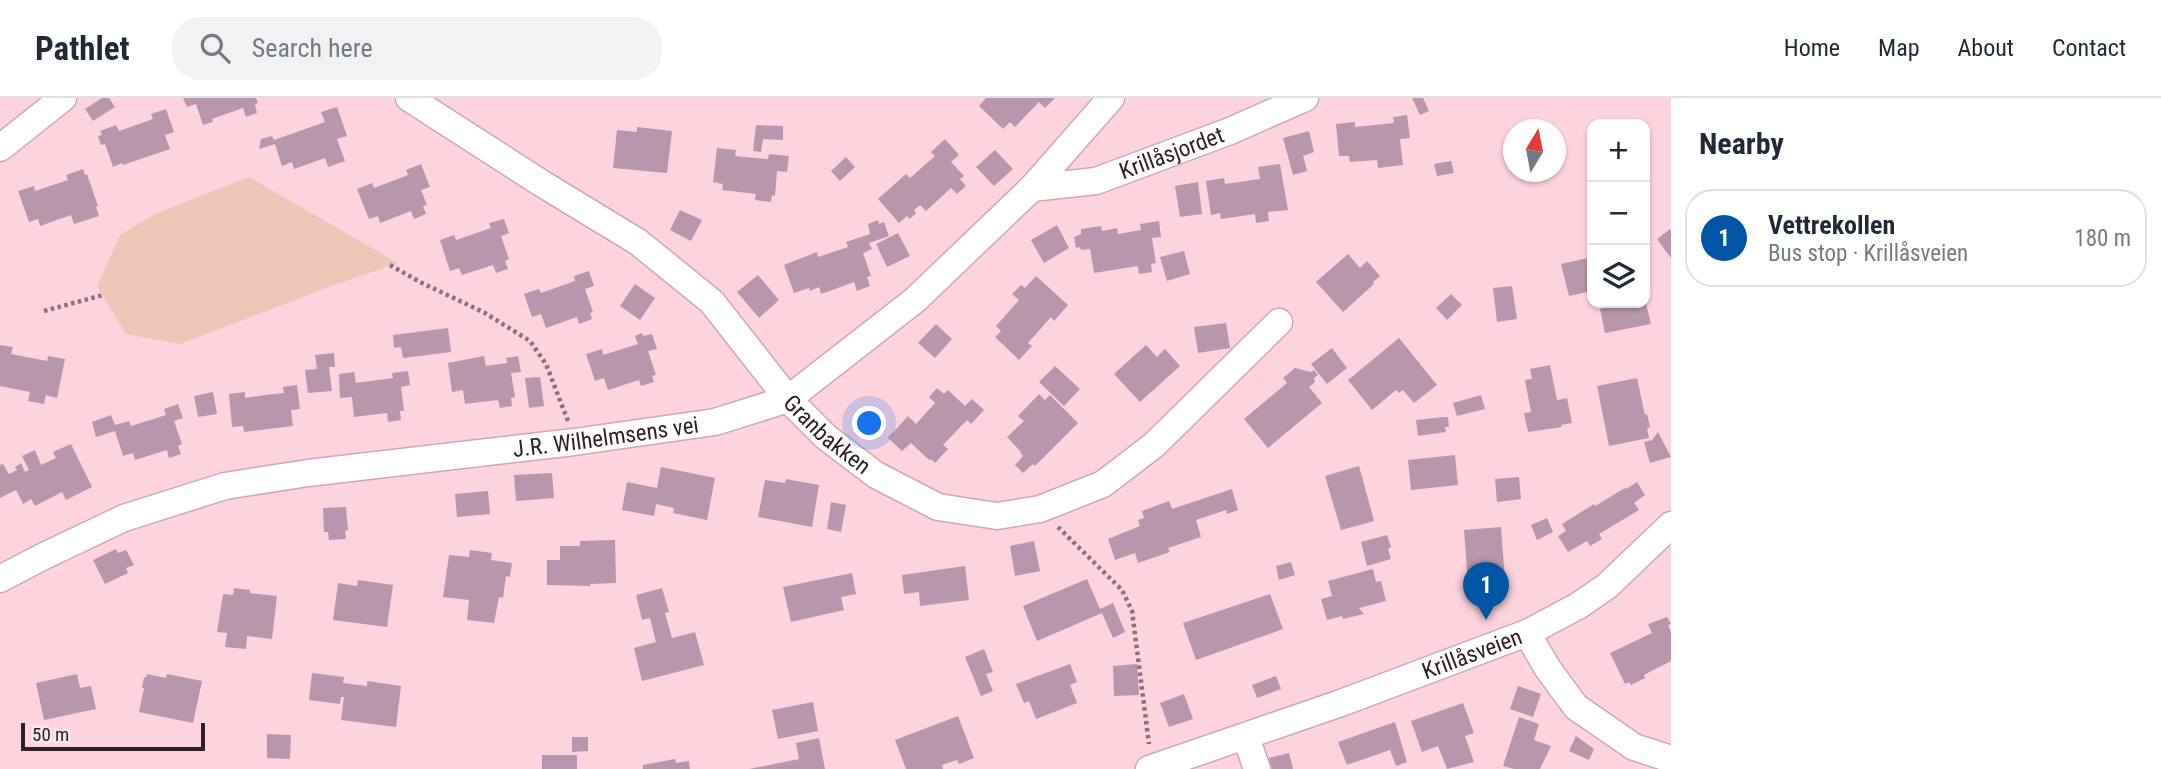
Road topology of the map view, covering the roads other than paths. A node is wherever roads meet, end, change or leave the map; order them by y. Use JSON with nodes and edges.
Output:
{"nodes":[{"id":1,"x":63,"y":98,"type":"edge"},
{"id":2,"x":409,"y":98,"type":"edge"},
{"id":3,"x":1111,"y":98,"type":"edge"},
{"id":4,"x":1304,"y":98,"type":"edge"},
{"id":5,"x":0,"y":148,"type":"edge"},
{"id":6,"x":1032,"y":188,"type":"junction"},
{"id":7,"x":1279,"y":322,"type":"dead end"},
{"id":8,"x":788,"y":399,"type":"junction"},
{"id":9,"x":1671,"y":525,"type":"edge"},
{"id":10,"x":0,"y":579,"type":"edge"},
{"id":11,"x":1527,"y":634,"type":"junction"},
{"id":12,"x":1246,"y":737,"type":"junction"},
{"id":13,"x":1671,"y":759,"type":"edge"},
{"id":14,"x":1149,"y":769,"type":"edge"},
{"id":15,"x":1257,"y":769,"type":"edge"}],
"edges":[{"from":1,"to":5,"type":"street"},
{"from":2,"to":8,"type":"street","name":"Granbakken"},
{"from":3,"to":6,"type":"street","name":"J.R. Wilhelmsens vei"},
{"from":4,"to":6,"type":"street","name":"Krillåsjordet"},
{"from":6,"to":8,"type":"street","name":"J.R. Wilhelmsens vei"},
{"from":7,"to":8,"type":"street","name":"Granbakken"},
{"from":8,"to":10,"type":"street","name":"J.R. Wilhelmsens vei"},
{"from":9,"to":11,"type":"street","name":"Krillåsveien"},
{"from":11,"to":12,"type":"street","name":"Krillåsveien"},
{"from":11,"to":13,"type":"street"},
{"from":12,"to":14,"type":"street","name":"Krillåsveien"},
{"from":12,"to":15,"type":"street"}]}
